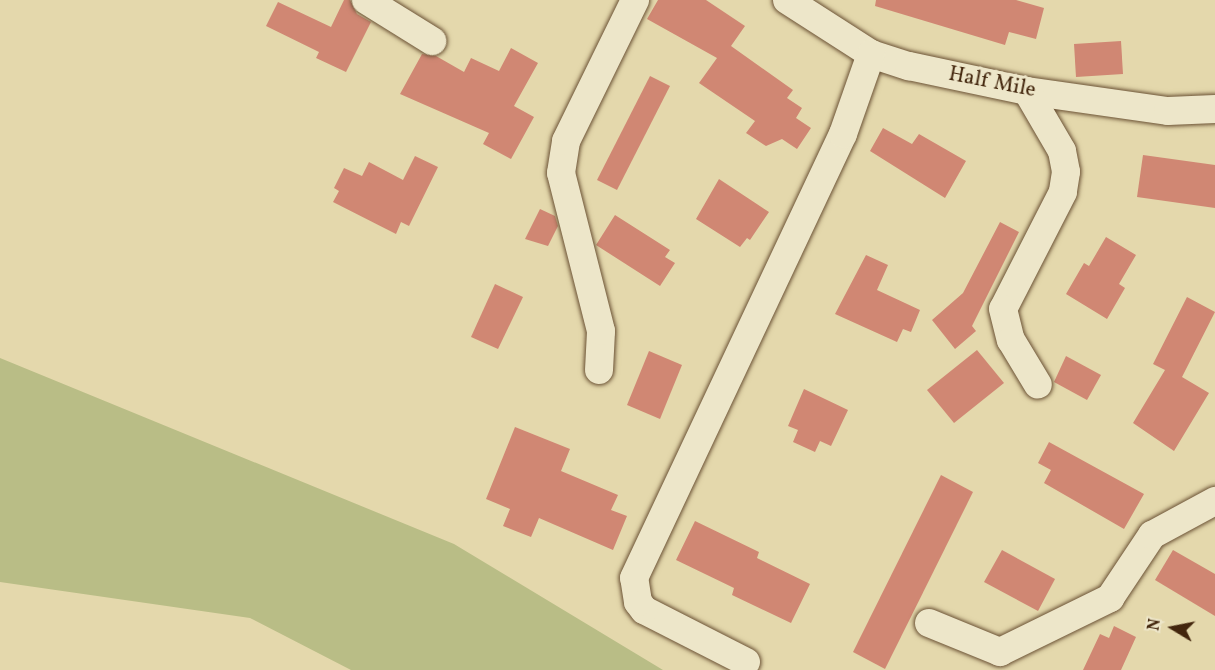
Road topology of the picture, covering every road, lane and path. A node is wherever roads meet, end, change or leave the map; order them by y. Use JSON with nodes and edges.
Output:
{"nodes":[{"id":1,"x":366,"y":0,"type":"edge"},
{"id":2,"x":635,"y":0,"type":"edge"},
{"id":3,"x":787,"y":0,"type":"edge"},
{"id":4,"x":432,"y":41,"type":"dead end"},
{"id":5,"x":871,"y":54,"type":"junction"},
{"id":6,"x":1027,"y":91,"type":"junction"},
{"id":7,"x":1215,"y":109,"type":"edge"},
{"id":8,"x":599,"y":370,"type":"dead end"},
{"id":9,"x":1038,"y":385,"type":"dead end"},
{"id":10,"x":1215,"y":501,"type":"edge"},
{"id":11,"x":929,"y":623,"type":"dead end"},
{"id":12,"x":746,"y":662,"type":"dead end"}],
"edges":[{"from":1,"to":4,"type":"street"},
{"from":2,"to":8,"type":"street"},
{"from":3,"to":5,"type":"street","name":"Half Mile"},
{"from":5,"to":6,"type":"street","name":"Half Mile"},
{"from":5,"to":12,"type":"street"},
{"from":6,"to":7,"type":"street","name":"Half Mile"},
{"from":6,"to":9,"type":"street"},
{"from":10,"to":11,"type":"street"}]}
